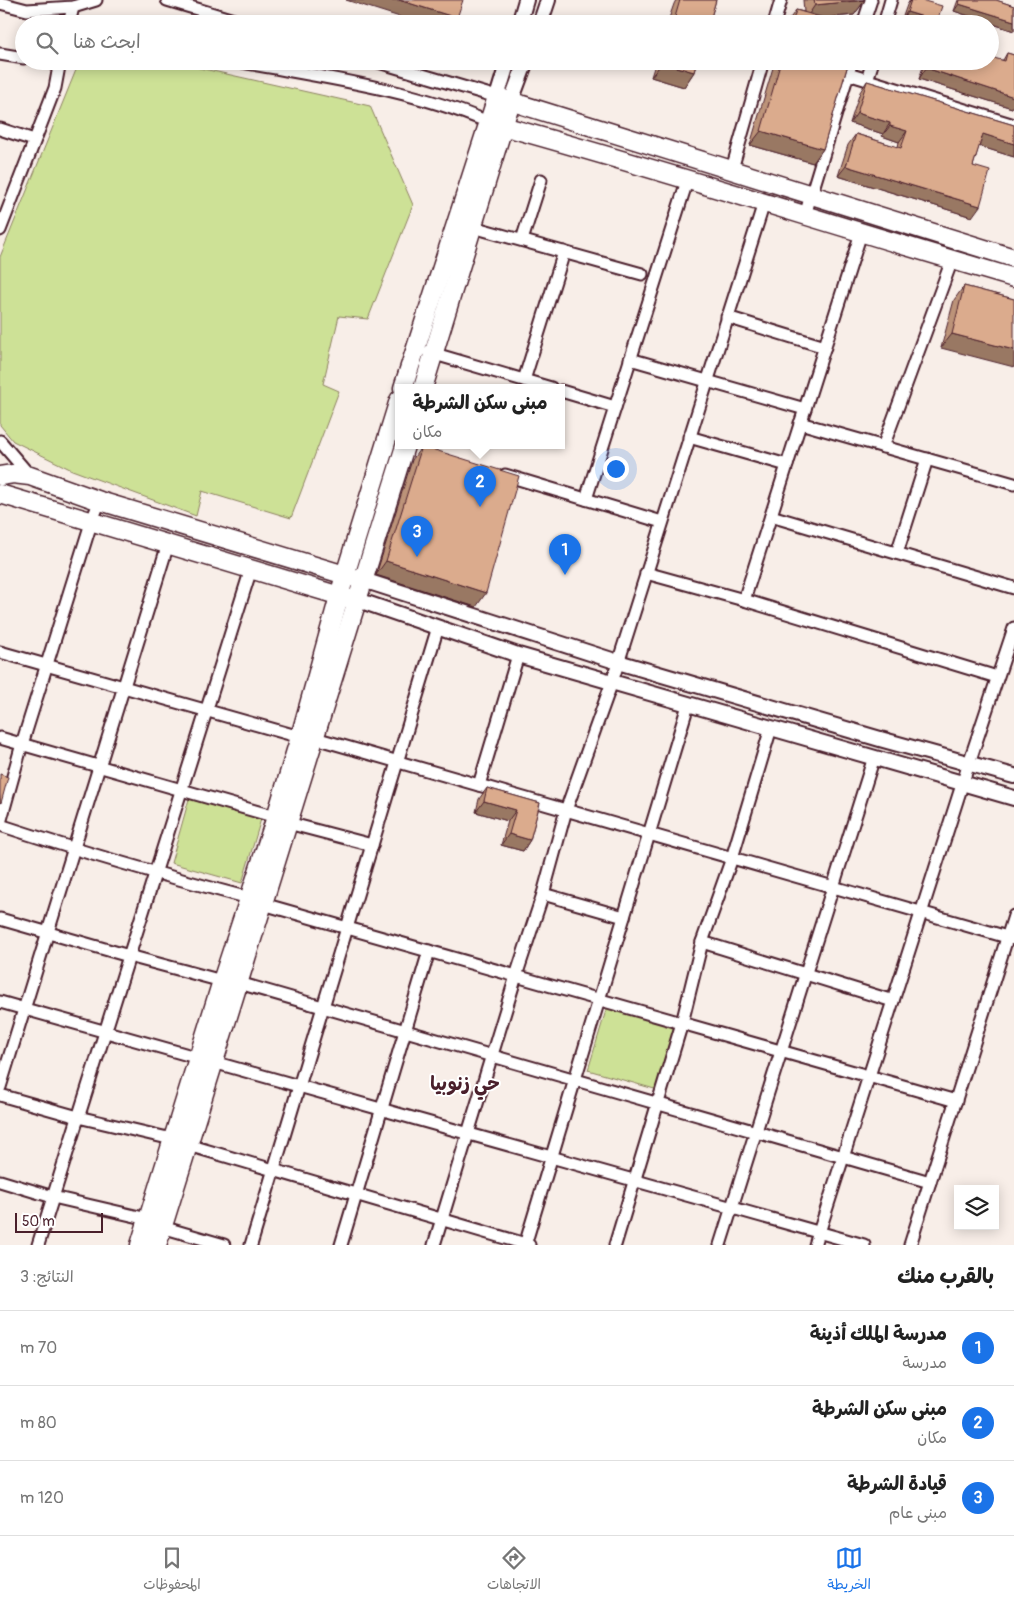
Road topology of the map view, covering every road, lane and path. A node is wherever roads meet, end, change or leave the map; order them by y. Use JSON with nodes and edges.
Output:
{"nodes":[{"id":1,"x":96,"y":0,"type":"edge"},
{"id":2,"x":166,"y":0,"type":"edge"},
{"id":3,"x":526,"y":0,"type":"edge"},
{"id":4,"x":548,"y":0,"type":"edge"},
{"id":5,"x":781,"y":0,"type":"edge"},
{"id":6,"x":870,"y":0,"type":"edge"},
{"id":7,"x":891,"y":0,"type":"edge"},
{"id":8,"x":0,"y":3,"type":"edge"},
{"id":9,"x":73,"y":7,"type":"junction"},
{"id":10,"x":71,"y":15,"type":"edge"},
{"id":11,"x":217,"y":15,"type":"edge"},
{"id":12,"x":522,"y":15,"type":"edge"},
{"id":13,"x":543,"y":15,"type":"edge"},
{"id":14,"x":777,"y":15,"type":"edge"},
{"id":15,"x":866,"y":15,"type":"edge"},
{"id":16,"x":887,"y":15,"type":"edge"},
{"id":17,"x":0,"y":54,"type":"edge"},
{"id":18,"x":15,"y":56,"type":"edge"},
{"id":19,"x":58,"y":70,"type":"edge"},
{"id":20,"x":283,"y":70,"type":"edge"},
{"id":21,"x":406,"y":70,"type":"edge"},
{"id":22,"x":507,"y":70,"type":"edge"},
{"id":23,"x":521,"y":70,"type":"edge"},
{"id":24,"x":760,"y":70,"type":"edge"},
{"id":25,"x":849,"y":70,"type":"edge"},
{"id":26,"x":870,"y":70,"type":"edge"},
{"id":27,"x":848,"y":74,"type":"junction"},
{"id":28,"x":867,"y":80,"type":"junction"},
{"id":29,"x":504,"y":99,"type":"junction"},
{"id":30,"x":496,"y":124,"type":"junction"},
{"id":31,"x":1014,"y":125,"type":"edge"},
{"id":32,"x":0,"y":129,"type":"edge"},
{"id":33,"x":34,"y":140,"type":"junction"},
{"id":34,"x":732,"y":169,"type":"junction"},
{"id":35,"x":688,"y":178,"type":"junction"},
{"id":36,"x":541,"y":180,"type":"dead end"},
{"id":37,"x":810,"y":195,"type":"junction"},
{"id":38,"x":764,"y":203,"type":"junction"},
{"id":39,"x":805,"y":215,"type":"junction"},
{"id":40,"x":2,"y":217,"type":"edge"},
{"id":41,"x":473,"y":227,"type":"junction"},
{"id":42,"x":0,"y":230,"type":"edge"},
{"id":43,"x":861,"y":233,"type":"junction"},
{"id":44,"x":522,"y":240,"type":"junction"},
{"id":45,"x":564,"y":252,"type":"junction"},
{"id":46,"x":1014,"y":258,"type":"edge"},
{"id":47,"x":952,"y":260,"type":"junction"},
{"id":48,"x":642,"y":274,"type":"dead end"},
{"id":49,"x":1014,"y":278,"type":"edge"},
{"id":50,"x":728,"y":317,"type":"junction"},
{"id":51,"x":825,"y":347,"type":"junction"},
{"id":52,"x":417,"y":348,"type":"junction"},
{"id":53,"x":434,"y":354,"type":"junction"},
{"id":54,"x":630,"y":359,"type":"junction"},
{"id":55,"x":524,"y":380,"type":"junction"},
{"id":56,"x":707,"y":381,"type":"junction"},
{"id":57,"x":404,"y":384,"type":"edge"},
{"id":58,"x":424,"y":384,"type":"edge"},
{"id":59,"x":538,"y":384,"type":"edge"},
{"id":60,"x":565,"y":392,"type":"edge"},
{"id":61,"x":615,"y":408,"type":"junction"},
{"id":62,"x":805,"y":409,"type":"junction"},
{"id":63,"x":395,"y":413,"type":"edge"},
{"id":64,"x":800,"y":423,"type":"junction"},
{"id":65,"x":689,"y":437,"type":"junction"},
{"id":66,"x":0,"y":441,"type":"edge"},
{"id":67,"x":883,"y":447,"type":"junction"},
{"id":68,"x":407,"y":449,"type":"edge"},
{"id":69,"x":927,"y":459,"type":"junction"},
{"id":70,"x":787,"y":465,"type":"junction"},
{"id":71,"x":490,"y":471,"type":"edge"},
{"id":72,"x":0,"y":476,"type":"edge"},
{"id":73,"x":30,"y":476,"type":"junction"},
{"id":74,"x":1014,"y":484,"type":"edge"},
{"id":75,"x":0,"y":494,"type":"edge"},
{"id":76,"x":586,"y":499,"type":"junction"},
{"id":77,"x":100,"y":501,"type":"junction"},
{"id":78,"x":771,"y":516,"type":"junction"},
{"id":79,"x":92,"y":520,"type":"junction"},
{"id":80,"x":662,"y":522,"type":"junction"},
{"id":81,"x":168,"y":544,"type":"junction"},
{"id":82,"x":897,"y":553,"type":"junction"},
{"id":83,"x":251,"y":569,"type":"junction"},
{"id":84,"x":646,"y":573,"type":"junction"},
{"id":85,"x":345,"y":575,"type":"junction"},
{"id":86,"x":363,"y":580,"type":"junction"},
{"id":87,"x":1014,"y":588,"type":"edge"},
{"id":88,"x":339,"y":596,"type":"junction"},
{"id":89,"x":358,"y":600,"type":"junction"},
{"id":90,"x":744,"y":600,"type":"junction"},
{"id":91,"x":438,"y":627,"type":"junction"},
{"id":92,"x":1014,"y":630,"type":"edge"},
{"id":93,"x":0,"y":652,"type":"edge"},
{"id":94,"x":518,"y":655,"type":"junction"},
{"id":95,"x":618,"y":662,"type":"junction"},
{"id":96,"x":46,"y":665,"type":"junction"},
{"id":97,"x":997,"y":677,"type":"junction"},
{"id":98,"x":612,"y":682,"type":"junction"},
{"id":99,"x":123,"y":687,"type":"junction"},
{"id":100,"x":688,"y":705,"type":"junction"},
{"id":101,"x":206,"y":711,"type":"junction"},
{"id":102,"x":771,"y":728,"type":"junction"},
{"id":103,"x":0,"y":738,"type":"edge"},
{"id":104,"x":308,"y":738,"type":"junction"},
{"id":105,"x":880,"y":739,"type":"junction"},
{"id":106,"x":22,"y":744,"type":"junction"},
{"id":107,"x":874,"y":757,"type":"junction"},
{"id":108,"x":397,"y":761,"type":"junction"},
{"id":109,"x":968,"y":763,"type":"junction"},
{"id":110,"x":99,"y":766,"type":"junction"},
{"id":111,"x":1014,"y":776,"type":"edge"},
{"id":112,"x":962,"y":784,"type":"junction"},
{"id":113,"x":479,"y":785,"type":"junction"},
{"id":114,"x":181,"y":790,"type":"junction"},
{"id":115,"x":1014,"y":798,"type":"edge"},
{"id":116,"x":566,"y":810,"type":"junction"},
{"id":117,"x":282,"y":820,"type":"junction"},
{"id":118,"x":0,"y":824,"type":"edge"},
{"id":119,"x":648,"y":834,"type":"junction"},
{"id":120,"x":372,"y":846,"type":"junction"},
{"id":121,"x":73,"y":849,"type":"junction"},
{"id":122,"x":732,"y":858,"type":"junction"},
{"id":123,"x":155,"y":873,"type":"junction"},
{"id":124,"x":832,"y":887,"type":"junction"},
{"id":125,"x":543,"y":894,"type":"junction"},
{"id":126,"x":256,"y":901,"type":"junction"},
{"id":127,"x":921,"y":912,"type":"junction"},
{"id":128,"x":1014,"y":916,"type":"edge"},
{"id":129,"x":624,"y":917,"type":"junction"},
{"id":130,"x":0,"y":919,"type":"edge"},
{"id":131,"x":347,"y":928,"type":"junction"},
{"id":132,"x":48,"y":933,"type":"junction"},
{"id":133,"x":1011,"y":938,"type":"edge"},
{"id":134,"x":702,"y":942,"type":"junction"},
{"id":135,"x":429,"y":951,"type":"junction"},
{"id":136,"x":129,"y":956,"type":"junction"},
{"id":137,"x":805,"y":974,"type":"junction"},
{"id":138,"x":516,"y":976,"type":"junction"},
{"id":139,"x":230,"y":982,"type":"junction"},
{"id":140,"x":599,"y":999,"type":"junction"},
{"id":141,"x":893,"y":1001,"type":"junction"},
{"id":142,"x":0,"y":1002,"type":"edge"},
{"id":143,"x":323,"y":1007,"type":"junction"},
{"id":144,"x":24,"y":1008,"type":"junction"},
{"id":145,"x":682,"y":1023,"type":"junction"},
{"id":146,"x":105,"y":1031,"type":"junction"},
{"id":147,"x":405,"y":1031,"type":"junction"},
{"id":148,"x":781,"y":1051,"type":"junction"},
{"id":149,"x":491,"y":1055,"type":"junction"},
{"id":150,"x":206,"y":1059,"type":"junction"},
{"id":151,"x":869,"y":1076,"type":"junction"},
{"id":152,"x":575,"y":1079,"type":"junction"},
{"id":153,"x":299,"y":1085,"type":"junction"},
{"id":154,"x":0,"y":1087,"type":"edge"},
{"id":155,"x":0,"y":1095,"type":"edge"},
{"id":156,"x":956,"y":1100,"type":"junction"},
{"id":157,"x":658,"y":1103,"type":"junction"},
{"id":158,"x":382,"y":1109,"type":"junction"},
{"id":159,"x":78,"y":1118,"type":"junction"},
{"id":160,"x":756,"y":1131,"type":"junction"},
{"id":161,"x":468,"y":1133,"type":"junction"},
{"id":162,"x":180,"y":1142,"type":"junction"},
{"id":163,"x":552,"y":1156,"type":"junction"},
{"id":164,"x":843,"y":1157,"type":"junction"},
{"id":165,"x":273,"y":1170,"type":"junction"},
{"id":166,"x":0,"y":1180,"type":"edge"},
{"id":167,"x":635,"y":1180,"type":"junction"},
{"id":168,"x":930,"y":1182,"type":"junction"},
{"id":169,"x":356,"y":1194,"type":"junction"},
{"id":170,"x":53,"y":1197,"type":"junction"},
{"id":171,"x":732,"y":1207,"type":"junction"},
{"id":172,"x":442,"y":1220,"type":"junction"},
{"id":173,"x":155,"y":1223,"type":"junction"},
{"id":174,"x":819,"y":1232,"type":"junction"},
{"id":175,"x":38,"y":1245,"type":"edge"},
{"id":176,"x":140,"y":1245,"type":"edge"},
{"id":177,"x":157,"y":1245,"type":"edge"},
{"id":178,"x":224,"y":1245,"type":"edge"},
{"id":179,"x":250,"y":1245,"type":"edge"},
{"id":180,"x":341,"y":1245,"type":"edge"},
{"id":181,"x":434,"y":1245,"type":"edge"},
{"id":182,"x":527,"y":1245,"type":"edge"},
{"id":183,"x":615,"y":1245,"type":"edge"},
{"id":184,"x":720,"y":1245,"type":"edge"},
{"id":185,"x":815,"y":1245,"type":"edge"},
{"id":186,"x":864,"y":1245,"type":"edge"},
{"id":187,"x":910,"y":1245,"type":"edge"}],
"edges":[{"from":1,"to":9,"type":"street"},
{"from":2,"to":11,"type":"street"},
{"from":3,"to":12,"type":"street"},
{"from":4,"to":13,"type":"street"},
{"from":5,"to":14,"type":"street"},
{"from":6,"to":15,"type":"street"},
{"from":7,"to":16,"type":"street"},
{"from":8,"to":9,"type":"street"},
{"from":9,"to":10,"type":"street"},
{"from":17,"to":18,"type":"street"},
{"from":19,"to":33,"type":"street"},
{"from":20,"to":30,"type":"street"},
{"from":21,"to":29,"type":"street"},
{"from":22,"to":29,"type":"street"},
{"from":23,"to":29,"type":"street"},
{"from":24,"to":34,"type":"street"},
{"from":25,"to":27,"type":"street"},
{"from":26,"to":28,"type":"street"},
{"from":27,"to":28,"type":"street"},
{"from":27,"to":37,"type":"street"},
{"from":28,"to":31,"type":"street"},
{"from":29,"to":30,"type":"main road"},
{"from":29,"to":34,"type":"main road"},
{"from":30,"to":35,"type":"main road"},
{"from":30,"to":41,"type":"main road"},
{"from":30,"to":52,"type":"main road"},
{"from":32,"to":33,"type":"street"},
{"from":33,"to":40,"type":"street"},
{"from":34,"to":37,"type":"main road"},
{"from":35,"to":38,"type":"main road"},
{"from":35,"to":54,"type":"street"},
{"from":36,"to":44,"type":"street"},
{"from":37,"to":39,"type":"street"},
{"from":37,"to":46,"type":"main road"},
{"from":38,"to":39,"type":"main road"},
{"from":38,"to":50,"type":"street"},
{"from":39,"to":43,"type":"main road"},
{"from":40,"to":42,"type":"street"},
{"from":41,"to":44,"type":"street"},
{"from":41,"to":53,"type":"main road"},
{"from":43,"to":47,"type":"main road"},
{"from":43,"to":51,"type":"street"},
{"from":44,"to":45,"type":"street"},
{"from":45,"to":48,"type":"street"},
{"from":45,"to":55,"type":"street"},
{"from":47,"to":49,"type":"main road"},
{"from":47,"to":67,"type":"street"},
{"from":50,"to":51,"type":"street"},
{"from":50,"to":56,"type":"street"},
{"from":51,"to":62,"type":"street"},
{"from":52,"to":53,"type":"street"},
{"from":52,"to":57,"type":"main road"},
{"from":53,"to":55,"type":"street"},
{"from":53,"to":58,"type":"main road"},
{"from":54,"to":56,"type":"street"},
{"from":54,"to":61,"type":"street"},
{"from":55,"to":59,"type":"street"},
{"from":56,"to":62,"type":"street"},
{"from":56,"to":65,"type":"street"},
{"from":60,"to":61,"type":"street"},
{"from":61,"to":76,"type":"street"},
{"from":62,"to":64,"type":"street"},
{"from":63,"to":85,"type":"main road"},
{"from":64,"to":67,"type":"street"},
{"from":64,"to":70,"type":"street"},
{"from":65,"to":70,"type":"street"},
{"from":65,"to":80,"type":"street"},
{"from":66,"to":73,"type":"street"},
{"from":67,"to":69,"type":"street"},
{"from":68,"to":86,"type":"main road"},
{"from":69,"to":74,"type":"street"},
{"from":69,"to":82,"type":"street"},
{"from":70,"to":78,"type":"street"},
{"from":71,"to":76,"type":"street"},
{"from":72,"to":73,"type":"main road"},
{"from":73,"to":77,"type":"main road"},
{"from":75,"to":79,"type":"main road"},
{"from":76,"to":80,"type":"street"},
{"from":77,"to":79,"type":"street"},
{"from":77,"to":85,"type":"main road"},
{"from":78,"to":82,"type":"street"},
{"from":78,"to":90,"type":"street"},
{"from":79,"to":81,"type":"main road"},
{"from":79,"to":96,"type":"street"},
{"from":80,"to":84,"type":"street"},
{"from":81,"to":83,"type":"main road"},
{"from":81,"to":99,"type":"street"},
{"from":82,"to":87,"type":"street"},
{"from":83,"to":88,"type":"main road"},
{"from":83,"to":101,"type":"street"},
{"from":84,"to":90,"type":"street"},
{"from":84,"to":95,"type":"street"},
{"from":85,"to":86,"type":"main road"},
{"from":85,"to":88,"type":"main road"},
{"from":86,"to":89,"type":"main road"},
{"from":86,"to":95,"type":"street"},
{"from":88,"to":89,"type":"main road"},
{"from":88,"to":104,"type":"main road"},
{"from":89,"to":91,"type":"street"},
{"from":89,"to":104,"type":"main road"},
{"from":90,"to":97,"type":"street"},
{"from":91,"to":94,"type":"street"},
{"from":91,"to":108,"type":"street"},
{"from":92,"to":97,"type":"street"},
{"from":93,"to":96,"type":"street"},
{"from":94,"to":98,"type":"street"},
{"from":94,"to":113,"type":"street"},
{"from":95,"to":98,"type":"street"},
{"from":95,"to":105,"type":"street"},
{"from":96,"to":99,"type":"street"},
{"from":96,"to":106,"type":"street"},
{"from":97,"to":109,"type":"street"},
{"from":98,"to":100,"type":"street"},
{"from":98,"to":116,"type":"street"},
{"from":99,"to":101,"type":"street"},
{"from":99,"to":110,"type":"street"},
{"from":100,"to":102,"type":"street"},
{"from":100,"to":119,"type":"street"},
{"from":101,"to":104,"type":"street"},
{"from":101,"to":114,"type":"street"},
{"from":102,"to":107,"type":"street"},
{"from":102,"to":122,"type":"street"},
{"from":103,"to":106,"type":"street"},
{"from":104,"to":108,"type":"street"},
{"from":104,"to":117,"type":"main road"},
{"from":105,"to":107,"type":"street"},
{"from":105,"to":109,"type":"street"},
{"from":106,"to":110,"type":"street"},
{"from":106,"to":118,"type":"street"},
{"from":107,"to":112,"type":"street"},
{"from":107,"to":124,"type":"street"},
{"from":108,"to":113,"type":"street"},
{"from":108,"to":120,"type":"street"},
{"from":109,"to":111,"type":"street"},
{"from":109,"to":112,"type":"street"},
{"from":110,"to":114,"type":"street"},
{"from":110,"to":121,"type":"street"},
{"from":112,"to":115,"type":"street"},
{"from":112,"to":127,"type":"street"},
{"from":113,"to":116,"type":"street"},
{"from":114,"to":117,"type":"street"},
{"from":114,"to":123,"type":"street"},
{"from":116,"to":119,"type":"street"},
{"from":116,"to":125,"type":"street"},
{"from":117,"to":120,"type":"street"},
{"from":117,"to":126,"type":"main road"},
{"from":118,"to":121,"type":"street"},
{"from":119,"to":122,"type":"street"},
{"from":119,"to":129,"type":"street"},
{"from":120,"to":131,"type":"street"},
{"from":121,"to":123,"type":"street"},
{"from":121,"to":132,"type":"street"},
{"from":122,"to":124,"type":"street"},
{"from":122,"to":134,"type":"street"},
{"from":123,"to":126,"type":"street"},
{"from":123,"to":136,"type":"street"},
{"from":124,"to":127,"type":"street"},
{"from":124,"to":137,"type":"street"},
{"from":125,"to":129,"type":"street"},
{"from":125,"to":138,"type":"street"},
{"from":126,"to":131,"type":"street"},
{"from":126,"to":139,"type":"main road"},
{"from":127,"to":133,"type":"street"},
{"from":127,"to":141,"type":"street"},
{"from":128,"to":133,"type":"street"},
{"from":129,"to":140,"type":"street"},
{"from":130,"to":132,"type":"street"},
{"from":131,"to":135,"type":"street"},
{"from":131,"to":143,"type":"street"},
{"from":132,"to":136,"type":"street"},
{"from":132,"to":144,"type":"street"},
{"from":133,"to":156,"type":"street"},
{"from":134,"to":137,"type":"street"},
{"from":134,"to":145,"type":"street"},
{"from":135,"to":138,"type":"street"},
{"from":135,"to":147,"type":"street"},
{"from":136,"to":139,"type":"street"},
{"from":136,"to":146,"type":"street"},
{"from":137,"to":141,"type":"street"},
{"from":137,"to":148,"type":"street"},
{"from":138,"to":140,"type":"street"},
{"from":138,"to":149,"type":"street"},
{"from":139,"to":143,"type":"street"},
{"from":139,"to":150,"type":"main road"},
{"from":140,"to":145,"type":"street"},
{"from":140,"to":152,"type":"street"},
{"from":141,"to":151,"type":"street"},
{"from":142,"to":144,"type":"street"},
{"from":143,"to":147,"type":"street"},
{"from":143,"to":153,"type":"street"},
{"from":144,"to":146,"type":"street"},
{"from":144,"to":154,"type":"street"},
{"from":145,"to":148,"type":"street"},
{"from":145,"to":157,"type":"street"},
{"from":146,"to":150,"type":"street"},
{"from":146,"to":159,"type":"street"},
{"from":147,"to":149,"type":"street"},
{"from":147,"to":158,"type":"street"},
{"from":148,"to":151,"type":"street"},
{"from":148,"to":160,"type":"street"},
{"from":149,"to":152,"type":"street"},
{"from":149,"to":161,"type":"street"},
{"from":150,"to":153,"type":"street"},
{"from":150,"to":162,"type":"main road"},
{"from":151,"to":156,"type":"street"},
{"from":151,"to":164,"type":"street"},
{"from":152,"to":157,"type":"street"},
{"from":152,"to":163,"type":"street"},
{"from":153,"to":158,"type":"street"},
{"from":153,"to":165,"type":"street"},
{"from":155,"to":159,"type":"street"},
{"from":156,"to":168,"type":"street"},
{"from":157,"to":160,"type":"street"},
{"from":157,"to":167,"type":"street"},
{"from":158,"to":161,"type":"street"},
{"from":158,"to":169,"type":"street"},
{"from":159,"to":162,"type":"street"},
{"from":159,"to":170,"type":"street"},
{"from":160,"to":164,"type":"street"},
{"from":160,"to":171,"type":"street"},
{"from":161,"to":163,"type":"street"},
{"from":161,"to":172,"type":"street"},
{"from":162,"to":165,"type":"street"},
{"from":162,"to":173,"type":"main road"},
{"from":163,"to":167,"type":"street"},
{"from":163,"to":182,"type":"street"},
{"from":164,"to":168,"type":"street"},
{"from":164,"to":174,"type":"street"},
{"from":165,"to":169,"type":"street"},
{"from":165,"to":179,"type":"street"},
{"from":166,"to":170,"type":"street"},
{"from":167,"to":171,"type":"street"},
{"from":167,"to":183,"type":"street"},
{"from":168,"to":187,"type":"street"},
{"from":169,"to":172,"type":"street"},
{"from":169,"to":180,"type":"street"},
{"from":170,"to":173,"type":"street"},
{"from":170,"to":175,"type":"street"},
{"from":171,"to":174,"type":"street"},
{"from":171,"to":184,"type":"street"},
{"from":172,"to":181,"type":"street"},
{"from":172,"to":182,"type":"street"},
{"from":173,"to":176,"type":"main road"},
{"from":173,"to":177,"type":"main road"},
{"from":173,"to":178,"type":"street"},
{"from":174,"to":185,"type":"street"},
{"from":174,"to":186,"type":"street"}]}
